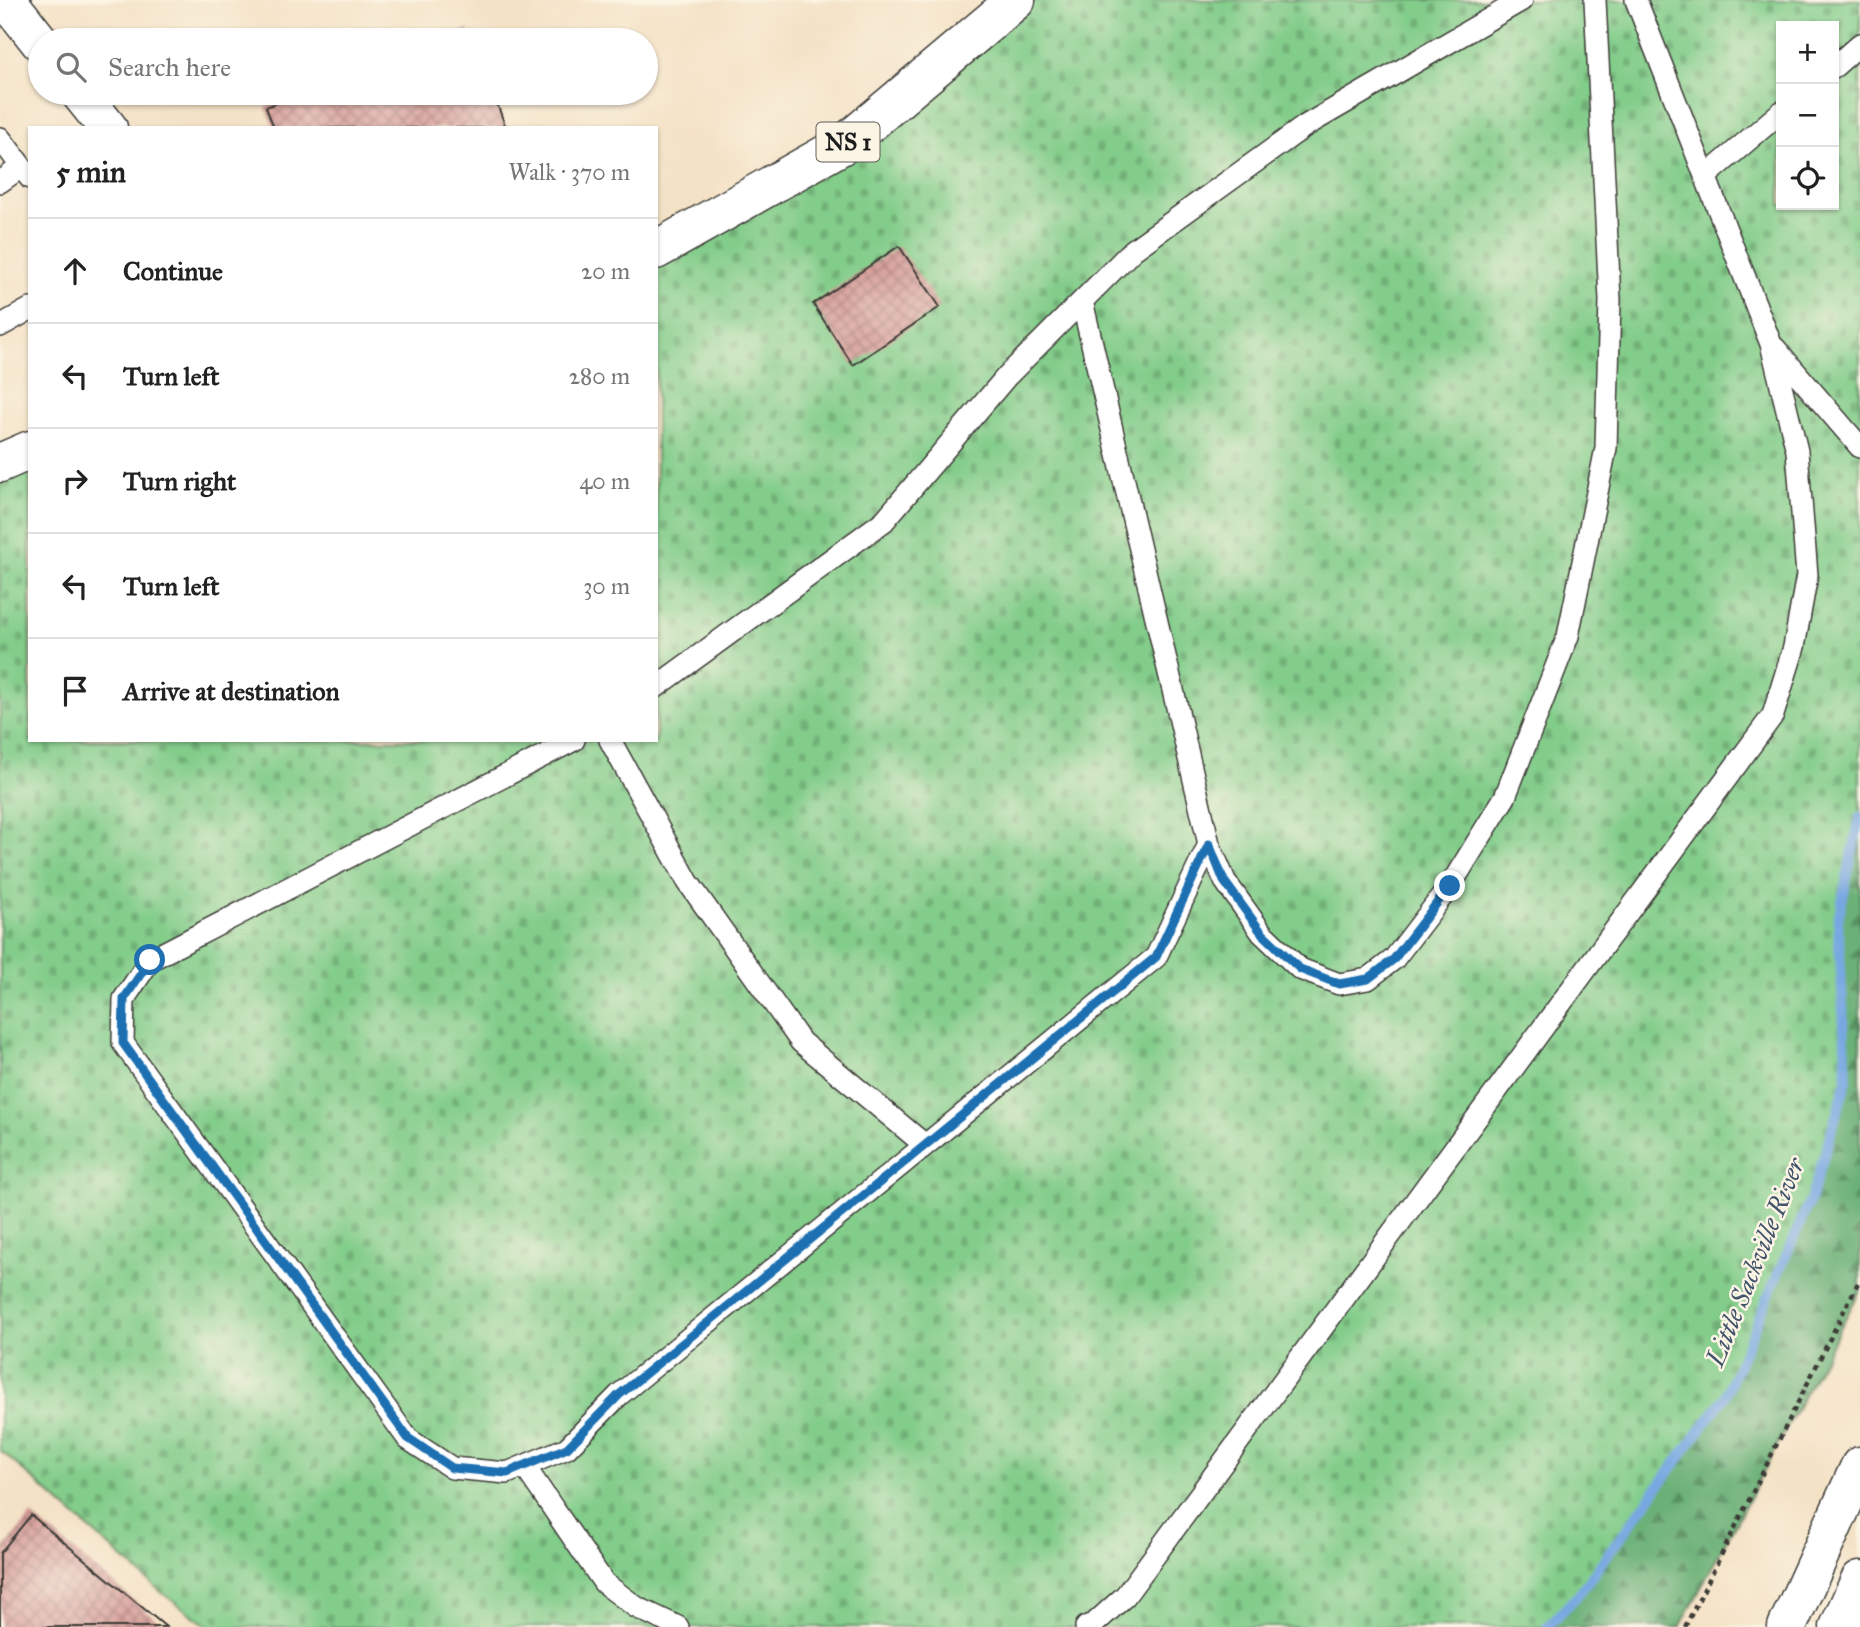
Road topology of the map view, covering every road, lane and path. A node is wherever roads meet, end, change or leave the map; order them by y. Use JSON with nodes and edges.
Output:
{"nodes":[{"id":1,"x":7,"y":0,"type":"edge"},
{"id":2,"x":1016,"y":0,"type":"edge"},
{"id":3,"x":1522,"y":0,"type":"edge"},
{"id":4,"x":1595,"y":0,"type":"edge"},
{"id":5,"x":1636,"y":0,"type":"edge"},
{"id":6,"x":29,"y":28,"type":"edge"},
{"id":7,"x":1860,"y":44,"type":"edge"},
{"id":8,"x":1839,"y":63,"type":"edge"},
{"id":9,"x":90,"y":105,"type":"edge"},
{"id":10,"x":1776,"y":116,"type":"edge"},
{"id":11,"x":106,"y":126,"type":"edge"},
{"id":12,"x":0,"y":138,"type":"edge"},
{"id":13,"x":25,"y":172,"type":"edge"},
{"id":14,"x":1705,"y":177,"type":"junction"},
{"id":15,"x":0,"y":182,"type":"edge"},
{"id":16,"x":658,"y":249,"type":"edge"},
{"id":17,"x":1082,"y":301,"type":"junction"},
{"id":18,"x":27,"y":318,"type":"edge"},
{"id":19,"x":0,"y":326,"type":"edge"},
{"id":20,"x":1771,"y":344,"type":"junction"},
{"id":21,"x":1860,"y":447,"type":"edge"},
{"id":22,"x":28,"y":451,"type":"edge"},
{"id":23,"x":0,"y":463,"type":"edge"},
{"id":24,"x":658,"y":686,"type":"edge"},
{"id":25,"x":570,"y":742,"type":"edge"},
{"id":26,"x":611,"y":742,"type":"edge"},
{"id":27,"x":1209,"y":844,"type":"junction"},
{"id":28,"x":925,"y":1145,"type":"junction"},
{"id":29,"x":1860,"y":1279,"type":"edge"},
{"id":30,"x":1860,"y":1466,"type":"edge"},
{"id":31,"x":524,"y":1467,"type":"junction"},
{"id":32,"x":1860,"y":1580,"type":"edge"},
{"id":33,"x":678,"y":1627,"type":"edge"},
{"id":34,"x":1086,"y":1627,"type":"edge"},
{"id":35,"x":1685,"y":1627,"type":"edge"},
{"id":36,"x":1787,"y":1627,"type":"edge"},
{"id":37,"x":1839,"y":1627,"type":"edge"}],
"edges":[{"from":1,"to":6,"type":"main road"},
{"from":2,"to":16,"type":"main road","number":"NS 1"},
{"from":3,"to":17,"type":"lane"},
{"from":4,"to":27,"type":"lane"},
{"from":5,"to":14,"type":"lane"},
{"from":7,"to":8,"type":"lane"},
{"from":9,"to":11,"type":"main road"},
{"from":10,"to":14,"type":"lane"},
{"from":12,"to":13,"type":"lane"},
{"from":13,"to":15,"type":"lane"},
{"from":14,"to":20,"type":"lane"},
{"from":17,"to":24,"type":"lane"},
{"from":17,"to":27,"type":"lane"},
{"from":18,"to":19,"type":"lane"},
{"from":20,"to":21,"type":"lane"},
{"from":20,"to":34,"type":"lane"},
{"from":22,"to":23,"type":"main road"},
{"from":25,"to":31,"type":"lane"},
{"from":26,"to":28,"type":"lane"},
{"from":27,"to":28,"type":"lane"},
{"from":28,"to":31,"type":"lane"},
{"from":29,"to":35,"type":"path"},
{"from":30,"to":36,"type":"main road"},
{"from":31,"to":33,"type":"lane"},
{"from":32,"to":37,"type":"main road"}]}
